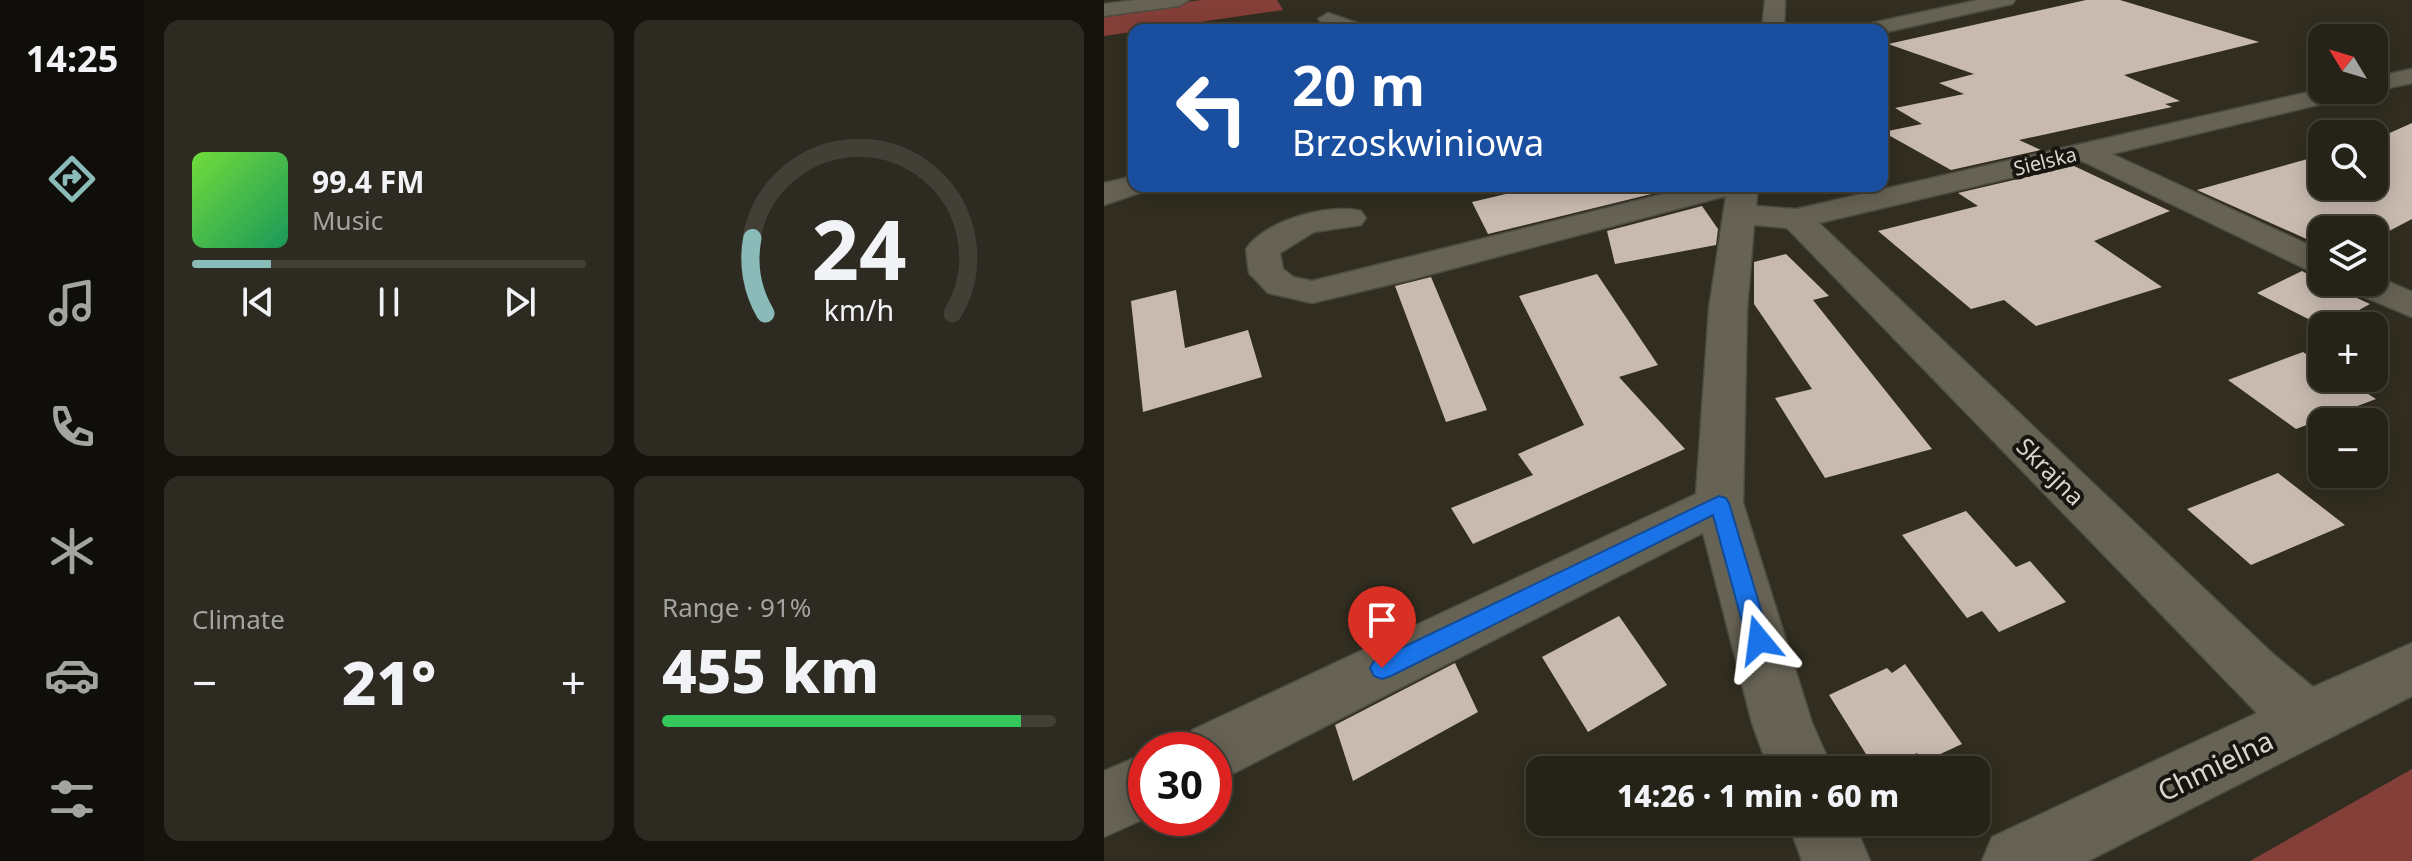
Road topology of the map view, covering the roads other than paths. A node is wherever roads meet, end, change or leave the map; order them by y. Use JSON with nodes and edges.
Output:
{"nodes":[{"id":1,"x":1179,"y":0,"type":"edge"},
{"id":2,"x":1775,"y":0,"type":"edge"},
{"id":3,"x":2005,"y":0,"type":"edge"},
{"id":4,"x":1104,"y":10,"type":"edge"},
{"id":5,"x":1328,"y":19,"type":"dead end"},
{"id":6,"x":1342,"y":24,"type":"edge"},
{"id":7,"x":1773,"y":24,"type":"edge"},
{"id":8,"x":1888,"y":25,"type":"edge"},
{"id":9,"x":2412,"y":76,"type":"edge"},
{"id":10,"x":2388,"y":81,"type":"edge"},
{"id":11,"x":2308,"y":100,"type":"edge"},
{"id":12,"x":2086,"y":152,"type":"junction"},
{"id":13,"x":1128,"y":187,"type":"edge"},
{"id":14,"x":1104,"y":193,"type":"edge"},
{"id":15,"x":1738,"y":195,"type":"edge"},
{"id":16,"x":1350,"y":218,"type":"dead end"},
{"id":17,"x":1796,"y":219,"type":"junction"},
{"id":18,"x":2308,"y":257,"type":"edge"},
{"id":19,"x":2388,"y":295,"type":"edge"},
{"id":20,"x":2412,"y":306,"type":"edge"},
{"id":21,"x":1719,"y":503,"type":"junction"},
{"id":22,"x":2412,"y":668,"type":"edge"},
{"id":23,"x":2308,"y":720,"type":"junction"},
{"id":24,"x":1232,"y":742,"type":"edge"},
{"id":25,"x":1795,"y":756,"type":"edge"},
{"id":26,"x":1128,"y":793,"type":"edge"},
{"id":27,"x":1104,"y":804,"type":"edge"},
{"id":28,"x":1826,"y":836,"type":"edge"},
{"id":29,"x":1836,"y":861,"type":"edge"},
{"id":30,"x":2016,"y":861,"type":"edge"}],
"edges":[{"from":1,"to":4,"type":"street"},
{"from":2,"to":7,"type":"street"},
{"from":3,"to":8,"type":"street"},
{"from":5,"to":6,"type":"street"},
{"from":9,"to":10,"type":"street"},
{"from":11,"to":12,"type":"street","name":"Sielska"},
{"from":12,"to":17,"type":"street","name":"Sielska"},
{"from":12,"to":18,"type":"street"},
{"from":13,"to":14,"type":"street"},
{"from":15,"to":16,"type":"street","name":"Sielska"},
{"from":15,"to":17,"type":"street","name":"Sielska"},
{"from":15,"to":21,"type":"street"},
{"from":17,"to":23,"type":"street","name":"Skrajna"},
{"from":19,"to":20,"type":"street"},
{"from":21,"to":24,"type":"street"},
{"from":21,"to":25,"type":"street"},
{"from":22,"to":23,"type":"street","name":"Chmielna"},
{"from":23,"to":30,"type":"street","name":"Chmielna"},
{"from":26,"to":27,"type":"street"},
{"from":28,"to":29,"type":"street"}]}
